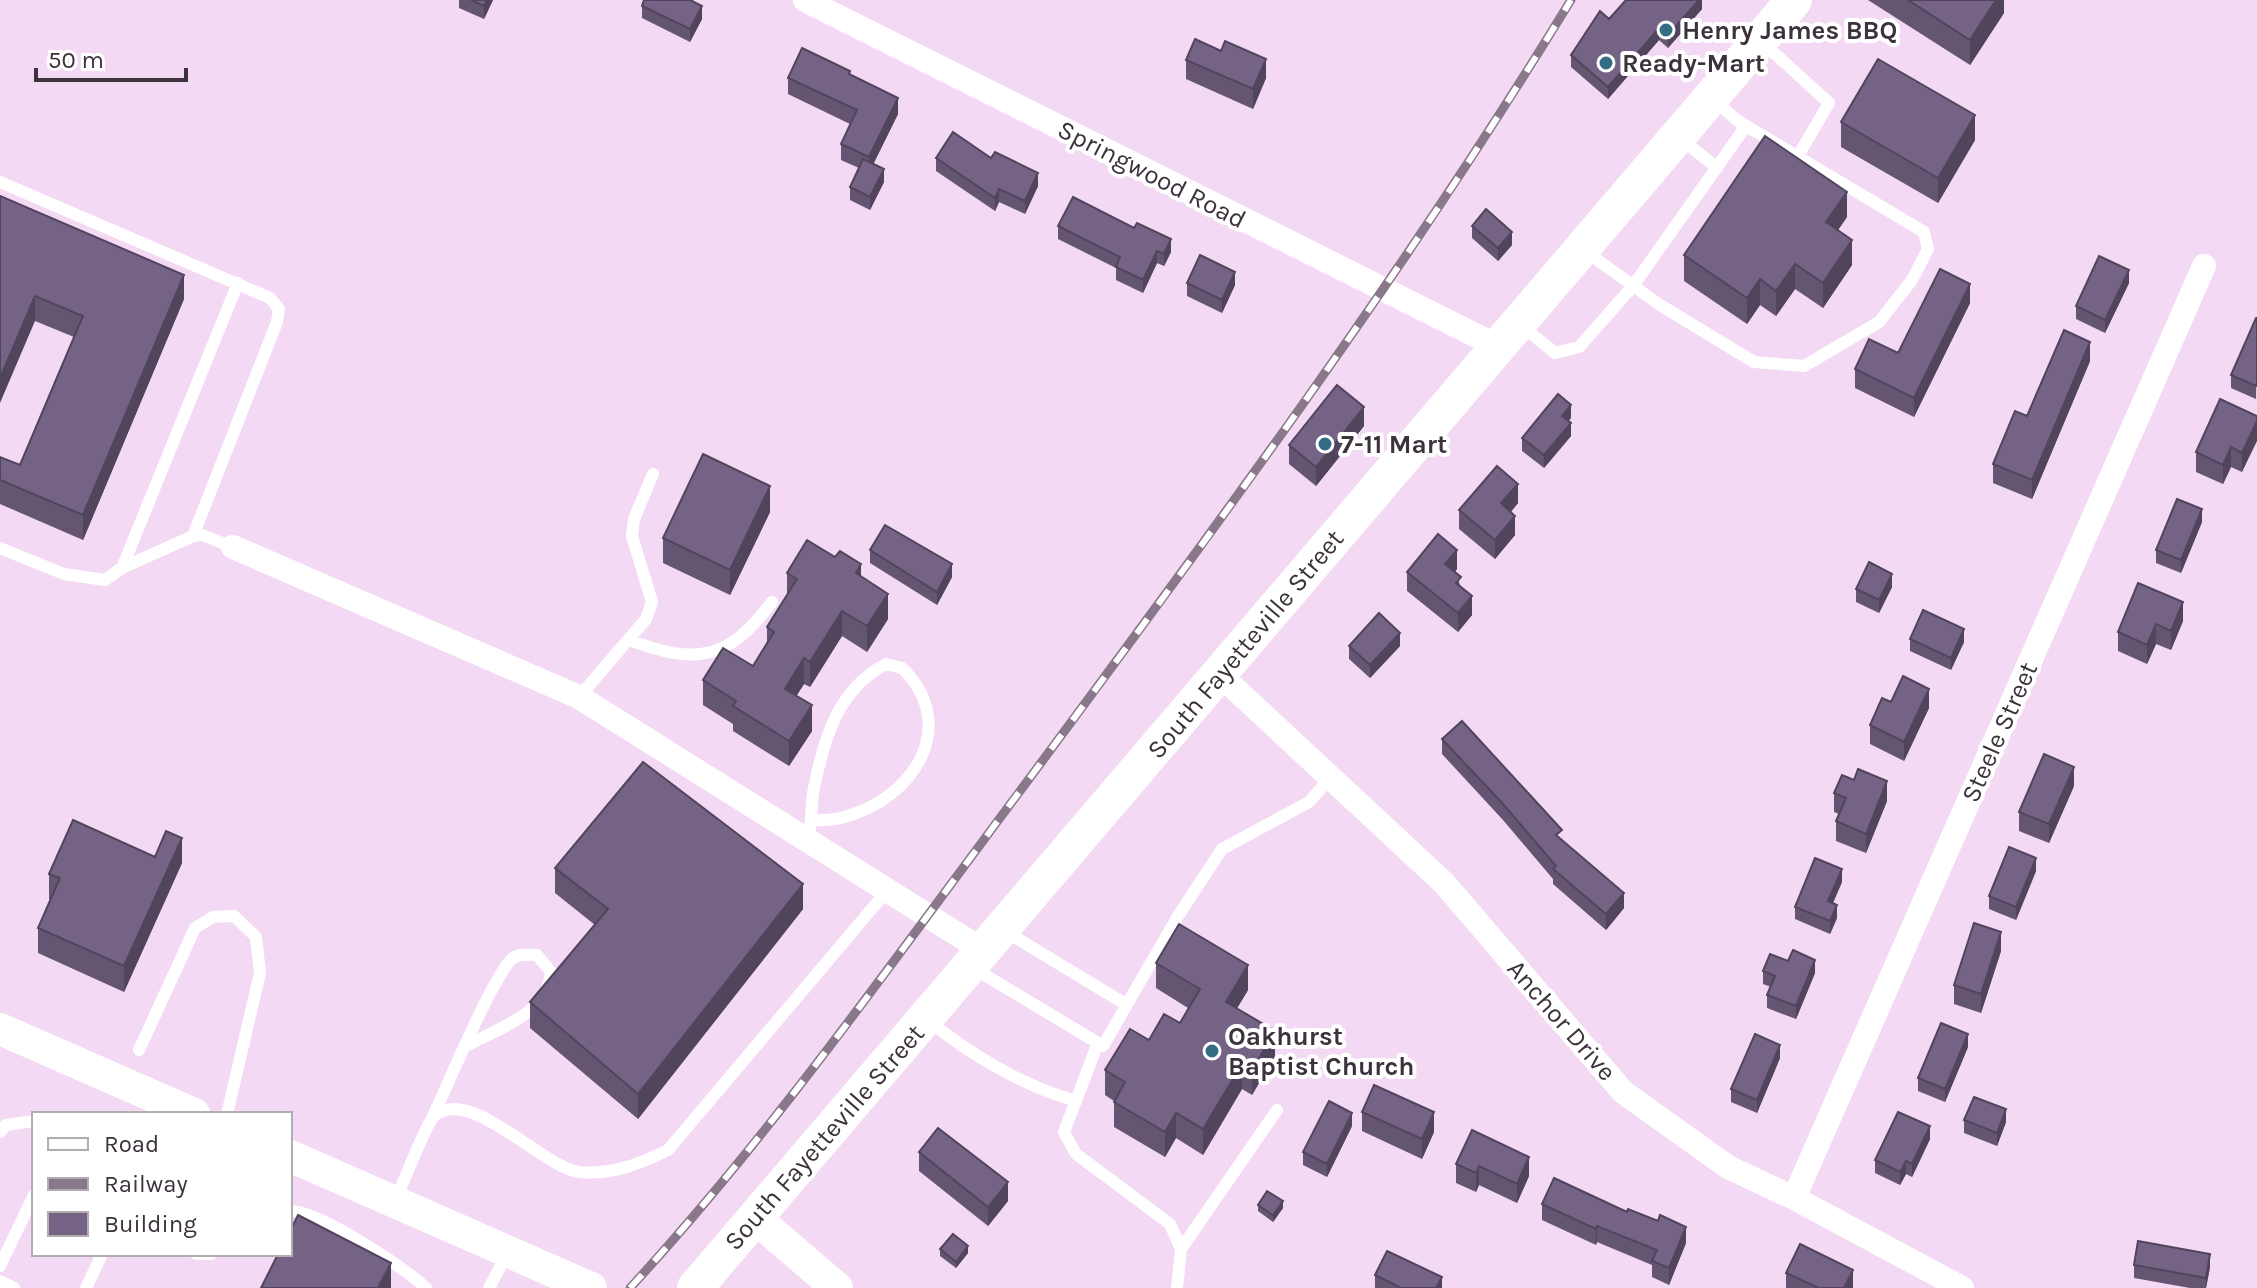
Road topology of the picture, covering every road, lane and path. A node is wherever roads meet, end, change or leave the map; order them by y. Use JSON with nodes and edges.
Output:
{"nodes":[{"id":1,"x":805,"y":0,"type":"edge"},
{"id":2,"x":1794,"y":0,"type":"edge"},
{"id":3,"x":1761,"y":41,"type":"junction"},
{"id":4,"x":1712,"y":98,"type":"junction"},
{"id":5,"x":1746,"y":126,"type":"junction"},
{"id":6,"x":1679,"y":136,"type":"junction"},
{"id":7,"x":1798,"y":156,"type":"junction"},
{"id":8,"x":1717,"y":168,"type":"junction"},
{"id":9,"x":0,"y":182,"type":"edge"},
{"id":10,"x":1582,"y":249,"type":"junction"},
{"id":11,"x":2204,"y":266,"type":"dead end"},
{"id":12,"x":238,"y":283,"type":"junction"},
{"id":13,"x":1633,"y":286,"type":"junction"},
{"id":14,"x":1509,"y":335,"type":"junction"},
{"id":15,"x":653,"y":474,"type":"dead end"},
{"id":16,"x":193,"y":536,"type":"junction"},
{"id":17,"x":233,"y":547,"type":"joint"},
{"id":18,"x":0,"y":548,"type":"edge"},
{"id":19,"x":122,"y":568,"type":"junction"},
{"id":20,"x":772,"y":602,"type":"dead end"},
{"id":21,"x":629,"y":640,"type":"junction"},
{"id":22,"x":1219,"y":674,"type":"junction"},
{"id":23,"x":579,"y":697,"type":"junction"},
{"id":24,"x":1331,"y":777,"type":"junction"},
{"id":25,"x":810,"y":832,"type":"junction"},
{"id":26,"x":886,"y":892,"type":"junction"},
{"id":27,"x":985,"y":949,"type":"junction"},
{"id":28,"x":1127,"y":1005,"type":"junction"},
{"id":29,"x":925,"y":1018,"type":"junction"},
{"id":30,"x":0,"y":1029,"type":"edge"},
{"id":31,"x":1098,"y":1043,"type":"junction"},
{"id":32,"x":466,"y":1046,"type":"junction"},
{"id":33,"x":139,"y":1050,"type":"dead end"},
{"id":34,"x":1073,"y":1100,"type":"junction"},
{"id":35,"x":1277,"y":1110,"type":"dead end"},
{"id":36,"x":180,"y":1111,"type":"edge"},
{"id":37,"x":227,"y":1112,"type":"edge"},
{"id":38,"x":433,"y":1116,"type":"junction"},
{"id":39,"x":32,"y":1121,"type":"edge"},
{"id":40,"x":0,"y":1132,"type":"edge"},
{"id":41,"x":292,"y":1157,"type":"edge"},
{"id":42,"x":1794,"y":1198,"type":"junction"},
{"id":43,"x":32,"y":1199,"type":"edge"},
{"id":44,"x":395,"y":1202,"type":"junction"},
{"id":45,"x":292,"y":1212,"type":"edge"},
{"id":46,"x":754,"y":1217,"type":"junction"},
{"id":47,"x":1181,"y":1249,"type":"junction"},
{"id":48,"x":508,"y":1252,"type":"junction"},
{"id":49,"x":101,"y":1256,"type":"edge"},
{"id":50,"x":0,"y":1266,"type":"edge"},
{"id":51,"x":0,"y":1281,"type":"edge"},
{"id":52,"x":14,"y":1288,"type":"edge"},
{"id":53,"x":86,"y":1288,"type":"edge"},
{"id":54,"x":426,"y":1288,"type":"edge"},
{"id":55,"x":489,"y":1288,"type":"edge"},
{"id":56,"x":591,"y":1288,"type":"edge"},
{"id":57,"x":695,"y":1288,"type":"edge"},
{"id":58,"x":837,"y":1288,"type":"edge"},
{"id":59,"x":1177,"y":1288,"type":"edge"},
{"id":60,"x":1962,"y":1288,"type":"edge"}],
"edges":[{"from":1,"to":14,"type":"street","name":"Springwood Road"},
{"from":2,"to":3,"type":"main road","name":"South Fayetteville Street"},
{"from":3,"to":4,"type":"main road","name":"South Fayetteville Street"},
{"from":3,"to":7,"type":"lane"},
{"from":4,"to":5,"type":"lane"},
{"from":4,"to":6,"type":"main road","name":"South Fayetteville Street"},
{"from":5,"to":7,"type":"lane"},
{"from":5,"to":8,"type":"lane"},
{"from":6,"to":8,"type":"lane"},
{"from":6,"to":10,"type":"main road","name":"South Fayetteville Street"},
{"from":7,"to":13,"type":"lane"},
{"from":8,"to":13,"type":"lane"},
{"from":9,"to":12,"type":"lane"},
{"from":10,"to":13,"type":"lane"},
{"from":10,"to":14,"type":"main road","name":"South Fayetteville Street"},
{"from":11,"to":42,"type":"street","name":"Steele Street"},
{"from":12,"to":16,"type":"lane"},
{"from":12,"to":19,"type":"lane"},
{"from":13,"to":14,"type":"lane"},
{"from":14,"to":22,"type":"main road","name":"South Fayetteville Street"},
{"from":15,"to":21,"type":"lane"},
{"from":16,"to":17,"type":"lane"},
{"from":16,"to":19,"type":"lane"},
{"from":17,"to":23,"type":"street"},
{"from":18,"to":19,"type":"lane"},
{"from":20,"to":21,"type":"lane"},
{"from":21,"to":23,"type":"lane"},
{"from":22,"to":24,"type":"street","name":"Anchor Drive"},
{"from":22,"to":27,"type":"main road","name":"South Fayetteville Street"},
{"from":23,"to":25,"type":"street"},
{"from":24,"to":28,"type":"lane"},
{"from":24,"to":42,"type":"street","name":"Anchor Drive"},
{"from":25,"to":25,"type":"lane"},
{"from":25,"to":26,"type":"street"},
{"from":26,"to":27,"type":"street"},
{"from":26,"to":38,"type":"lane"},
{"from":27,"to":28,"type":"lane"},
{"from":27,"to":29,"type":"main road","name":"South Fayetteville Street"},
{"from":27,"to":31,"type":"lane"},
{"from":28,"to":31,"type":"lane"},
{"from":29,"to":34,"type":"lane"},
{"from":29,"to":46,"type":"main road","name":"South Fayetteville Street"},
{"from":30,"to":36,"type":"street"},
{"from":31,"to":34,"type":"lane"},
{"from":32,"to":32,"type":"lane"},
{"from":32,"to":38,"type":"lane"},
{"from":33,"to":37,"type":"lane"},
{"from":34,"to":47,"type":"lane"},
{"from":35,"to":47,"type":"lane"},
{"from":38,"to":44,"type":"lane"},
{"from":39,"to":40,"type":"lane"},
{"from":41,"to":44,"type":"street"},
{"from":42,"to":60,"type":"street","name":"Anchor Drive"},
{"from":43,"to":50,"type":"lane"},
{"from":44,"to":48,"type":"street"},
{"from":45,"to":54,"type":"lane"},
{"from":46,"to":57,"type":"main road","name":"South Fayetteville Street"},
{"from":46,"to":58,"type":"street"},
{"from":47,"to":59,"type":"lane"},
{"from":48,"to":55,"type":"lane"},
{"from":48,"to":56,"type":"street"},
{"from":49,"to":53,"type":"lane"},
{"from":51,"to":52,"type":"lane"}]}
